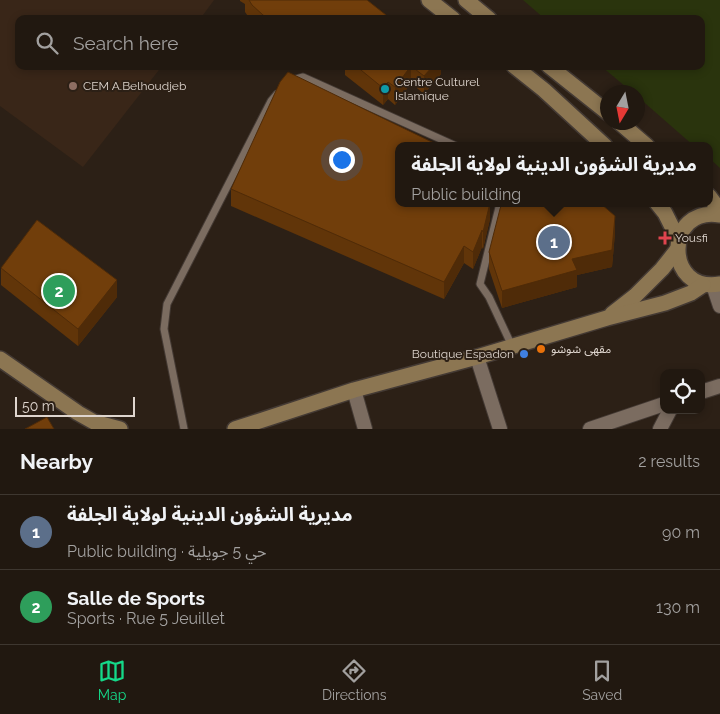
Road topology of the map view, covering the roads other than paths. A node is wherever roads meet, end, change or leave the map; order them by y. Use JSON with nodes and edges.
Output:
{"nodes":[{"id":1,"x":429,"y":0,"type":"edge"},
{"id":2,"x":466,"y":0,"type":"edge"},
{"id":3,"x":448,"y":15,"type":"edge"},
{"id":4,"x":484,"y":15,"type":"edge"},
{"id":5,"x":519,"y":70,"type":"edge"},
{"id":6,"x":554,"y":70,"type":"edge"},
{"id":7,"x":600,"y":107,"type":"edge"},
{"id":8,"x":628,"y":130,"type":"edge"},
{"id":9,"x":447,"y":142,"type":"edge"},
{"id":10,"x":601,"y":142,"type":"edge"},
{"id":11,"x":642,"y":142,"type":"edge"},
{"id":12,"x":499,"y":207,"type":"edge"},
{"id":13,"x":660,"y":207,"type":"edge"},
{"id":14,"x":720,"y":215,"type":"edge"},
{"id":15,"x":677,"y":245,"type":"junction"},
{"id":16,"x":712,"y":284,"type":"edge"},
{"id":17,"x":720,"y":306,"type":"edge"},
{"id":18,"x":606,"y":318,"type":"junction"},
{"id":19,"x":512,"y":347,"type":"junction"},
{"id":20,"x":477,"y":357,"type":"junction"},
{"id":21,"x":0,"y":359,"type":"edge"},
{"id":22,"x":720,"y":386,"type":"edge"},
{"id":23,"x":354,"y":390,"type":"junction"},
{"id":24,"x":705,"y":391,"type":"edge"},
{"id":25,"x":660,"y":405,"type":"edge"},
{"id":26,"x":668,"y":414,"type":"edge"},
{"id":27,"x":94,"y":425,"type":"edge"},
{"id":28,"x":120,"y":429,"type":"edge"},
{"id":29,"x":184,"y":429,"type":"edge"},
{"id":30,"x":235,"y":429,"type":"edge"},
{"id":31,"x":365,"y":429,"type":"edge"},
{"id":32,"x":500,"y":429,"type":"edge"},
{"id":33,"x":590,"y":429,"type":"edge"},
{"id":34,"x":660,"y":429,"type":"edge"}],
"edges":[{"from":1,"to":3,"type":"street"},
{"from":2,"to":4,"type":"street"},
{"from":5,"to":10,"type":"street"},
{"from":6,"to":7,"type":"street"},
{"from":8,"to":11,"type":"street"},
{"from":9,"to":29,"type":"lane"},
{"from":12,"to":19,"type":"lane"},
{"from":13,"to":15,"type":"street"},
{"from":14,"to":15,"type":"street"},
{"from":15,"to":16,"type":"street"},
{"from":15,"to":18,"type":"street"},
{"from":16,"to":17,"type":"street"},
{"from":16,"to":18,"type":"street"},
{"from":18,"to":19,"type":"street"},
{"from":19,"to":20,"type":"street"},
{"from":20,"to":23,"type":"street"},
{"from":20,"to":32,"type":"street"},
{"from":21,"to":27,"type":"street"},
{"from":22,"to":24,"type":"street"},
{"from":23,"to":30,"type":"street"},
{"from":23,"to":31,"type":"street"},
{"from":25,"to":33,"type":"street"},
{"from":26,"to":34,"type":"street"},
{"from":27,"to":28,"type":"street"}]}
